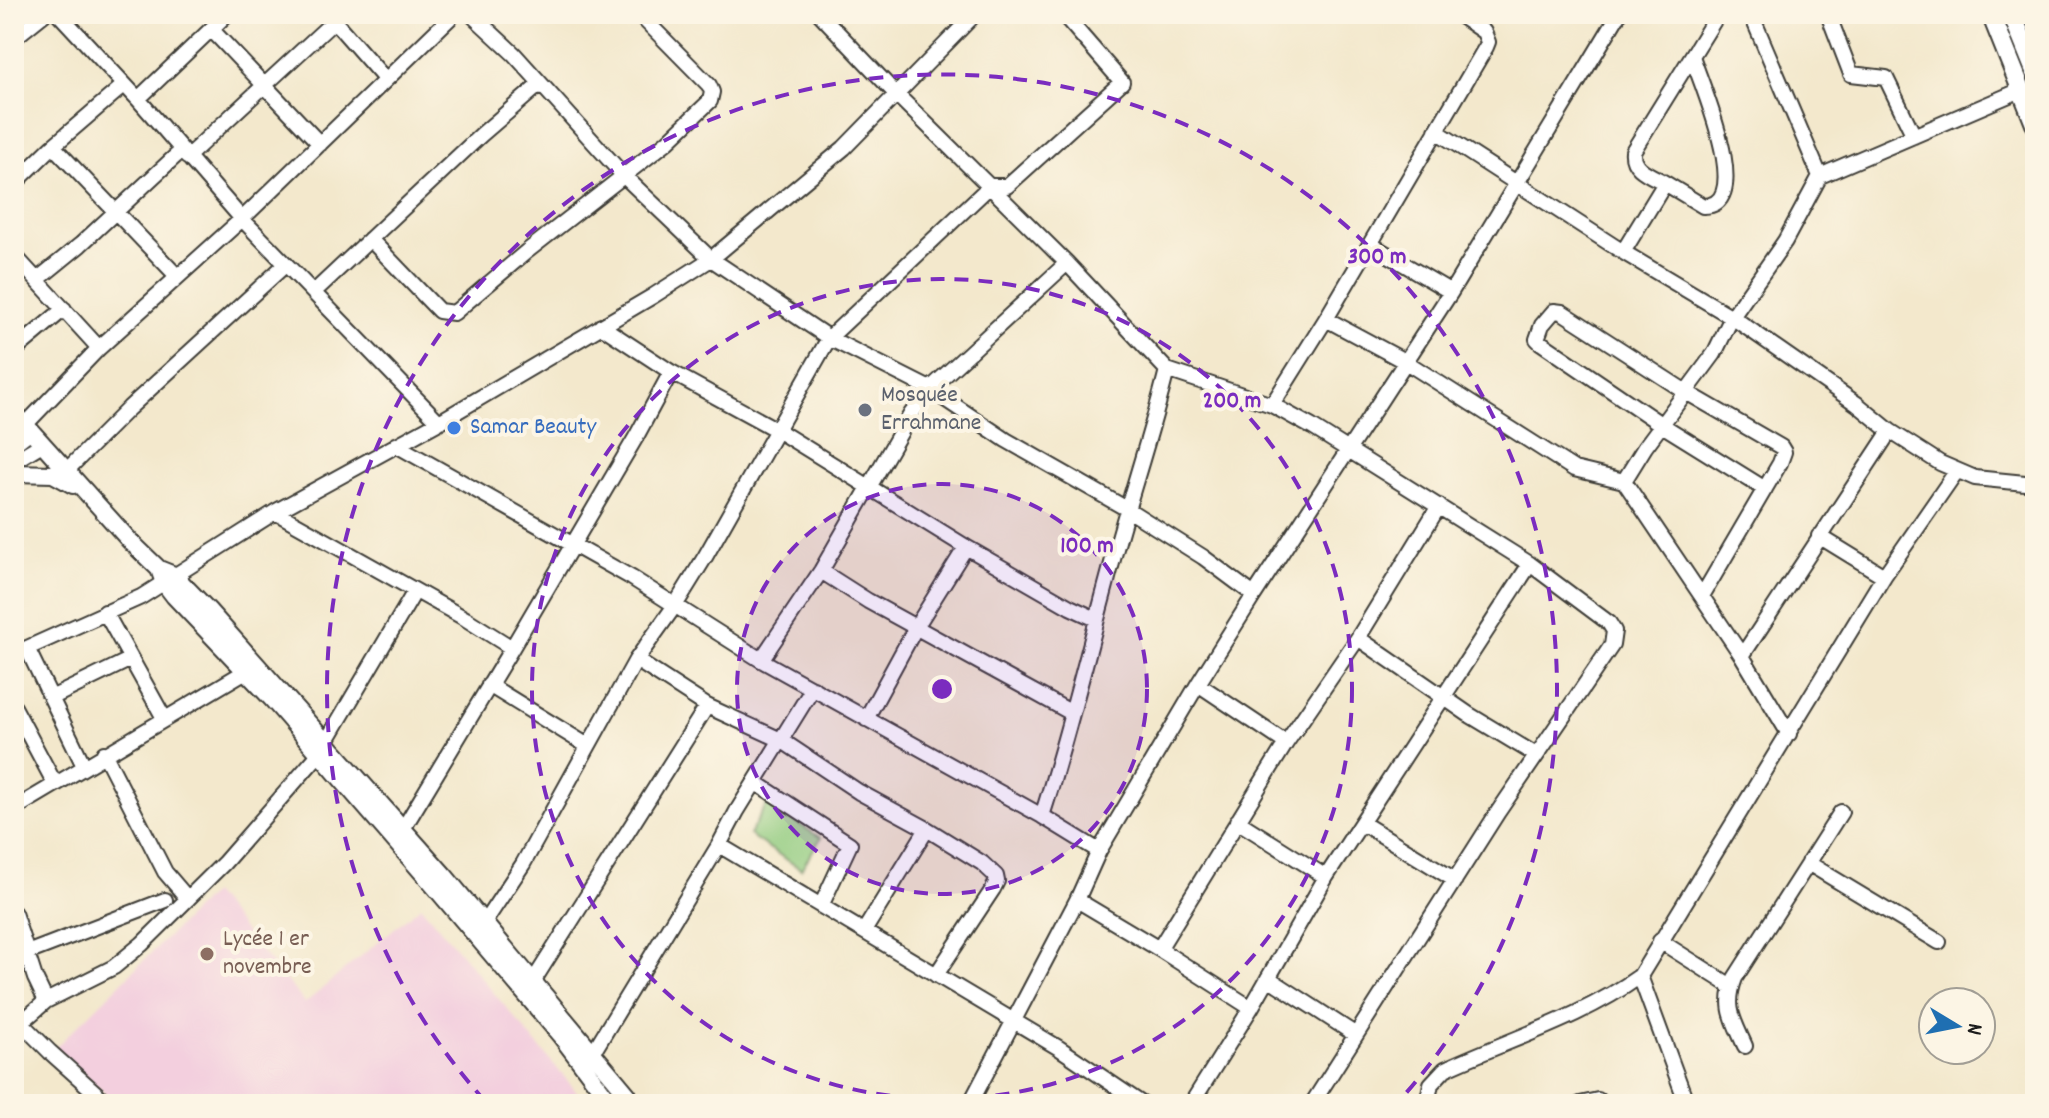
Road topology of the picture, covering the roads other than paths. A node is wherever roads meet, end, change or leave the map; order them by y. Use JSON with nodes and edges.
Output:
{"nodes":[{"id":1,"x":44,"y":14,"type":"edge"},
{"id":2,"x":59,"y":14,"type":"edge"},
{"id":3,"x":227,"y":14,"type":"edge"},
{"id":4,"x":454,"y":14,"type":"edge"},
{"id":5,"x":471,"y":14,"type":"edge"},
{"id":6,"x":639,"y":14,"type":"edge"},
{"id":7,"x":820,"y":14,"type":"edge"},
{"id":8,"x":975,"y":14,"type":"edge"},
{"id":9,"x":1063,"y":14,"type":"edge"},
{"id":10,"x":1458,"y":14,"type":"edge"},
{"id":11,"x":1619,"y":14,"type":"edge"},
{"id":12,"x":1718,"y":14,"type":"edge"},
{"id":13,"x":1751,"y":14,"type":"edge"},
{"id":14,"x":1828,"y":14,"type":"edge"},
{"id":15,"x":1991,"y":14,"type":"edge"},
{"id":16,"x":2012,"y":14,"type":"edge"},
{"id":17,"x":331,"y":17,"type":"edge"},
{"id":18,"x":211,"y":29,"type":"junction"},
{"id":19,"x":14,"y":38,"type":"edge"},
{"id":20,"x":1692,"y":56,"type":"junction"},
{"id":21,"x":2035,"y":71,"type":"edge"},
{"id":22,"x":385,"y":79,"type":"junction"},
{"id":23,"x":124,"y":85,"type":"junction"},
{"id":24,"x":539,"y":85,"type":"junction"},
{"id":25,"x":263,"y":86,"type":"junction"},
{"id":26,"x":2021,"y":90,"type":"junction"},
{"id":27,"x":895,"y":93,"type":"junction"},
{"id":28,"x":138,"y":99,"type":"junction"},
{"id":29,"x":2035,"y":124,"type":"edge"},
{"id":30,"x":1436,"y":131,"type":"junction"},
{"id":31,"x":1914,"y":136,"type":"junction"},
{"id":32,"x":320,"y":144,"type":"junction"},
{"id":33,"x":53,"y":146,"type":"junction"},
{"id":34,"x":184,"y":154,"type":"junction"},
{"id":35,"x":624,"y":176,"type":"junction"},
{"id":36,"x":1820,"y":176,"type":"junction"},
{"id":37,"x":1517,"y":182,"type":"junction"},
{"id":38,"x":1665,"y":183,"type":"junction"},
{"id":39,"x":14,"y":184,"type":"edge"},
{"id":40,"x":990,"y":186,"type":"junction"},
{"id":41,"x":114,"y":211,"type":"junction"},
{"id":42,"x":242,"y":219,"type":"junction"},
{"id":43,"x":370,"y":239,"type":"junction"},
{"id":44,"x":1370,"y":244,"type":"junction"},
{"id":45,"x":1623,"y":252,"type":"junction"},
{"id":46,"x":14,"y":255,"type":"edge"},
{"id":47,"x":711,"y":259,"type":"junction"},
{"id":48,"x":1067,"y":263,"type":"junction"},
{"id":49,"x":286,"y":264,"type":"junction"},
{"id":50,"x":177,"y":276,"type":"junction"},
{"id":51,"x":37,"y":280,"type":"junction"},
{"id":52,"x":315,"y":291,"type":"junction"},
{"id":53,"x":1451,"y":292,"type":"junction"},
{"id":54,"x":64,"y":309,"type":"junction"},
{"id":55,"x":1732,"y":317,"type":"junction"},
{"id":56,"x":1326,"y":319,"type":"junction"},
{"id":57,"x":601,"y":326,"type":"junction"},
{"id":58,"x":829,"y":338,"type":"junction"},
{"id":59,"x":99,"y":348,"type":"junction"},
{"id":60,"x":14,"y":351,"type":"edge"},
{"id":61,"x":1406,"y":362,"type":"junction"},
{"id":62,"x":1167,"y":370,"type":"junction"},
{"id":63,"x":671,"y":372,"type":"junction"},
{"id":64,"x":930,"y":389,"type":"junction"},
{"id":65,"x":1686,"y":392,"type":"junction"},
{"id":66,"x":1272,"y":405,"type":"junction"},
{"id":67,"x":439,"y":422,"type":"junction"},
{"id":68,"x":1662,"y":425,"type":"junction"},
{"id":69,"x":28,"y":428,"type":"edge"},
{"id":70,"x":777,"y":430,"type":"junction"},
{"id":71,"x":1890,"y":431,"type":"junction"},
{"id":72,"x":14,"y":444,"type":"edge"},
{"id":73,"x":396,"y":445,"type":"junction"},
{"id":74,"x":1348,"y":449,"type":"junction"},
{"id":75,"x":14,"y":461,"type":"edge"},
{"id":76,"x":66,"y":471,"type":"junction"},
{"id":77,"x":1956,"y":472,"type":"junction"},
{"id":78,"x":14,"y":473,"type":"edge"},
{"id":79,"x":1624,"y":481,"type":"junction"},
{"id":80,"x":2035,"y":484,"type":"edge"},
{"id":81,"x":870,"y":487,"type":"junction"},
{"id":82,"x":1765,"y":489,"type":"junction"},
{"id":83,"x":94,"y":498,"type":"junction"},
{"id":84,"x":1439,"y":506,"type":"junction"},
{"id":85,"x":1127,"y":509,"type":"junction"},
{"id":86,"x":275,"y":512,"type":"junction"},
{"id":87,"x":1819,"y":536,"type":"junction"},
{"id":88,"x":573,"y":546,"type":"junction"},
{"id":89,"x":966,"y":547,"type":"junction"},
{"id":90,"x":1530,"y":564,"type":"junction"},
{"id":91,"x":821,"y":571,"type":"junction"},
{"id":92,"x":166,"y":576,"type":"junction"},
{"id":93,"x":1884,"y":576,"type":"junction"},
{"id":94,"x":415,"y":591,"type":"junction"},
{"id":95,"x":1254,"y":595,"type":"junction"},
{"id":96,"x":1702,"y":596,"type":"junction"},
{"id":97,"x":676,"y":604,"type":"junction"},
{"id":98,"x":105,"y":612,"type":"junction"},
{"id":99,"x":1096,"y":619,"type":"junction"},
{"id":100,"x":916,"y":627,"type":"junction"},
{"id":101,"x":1358,"y":638,"type":"junction"},
{"id":102,"x":512,"y":648,"type":"junction"},
{"id":103,"x":20,"y":651,"type":"edge"},
{"id":104,"x":1742,"y":656,"type":"junction"},
{"id":105,"x":131,"y":659,"type":"junction"},
{"id":106,"x":636,"y":660,"type":"junction"},
{"id":107,"x":761,"y":660,"type":"junction"},
{"id":108,"x":246,"y":671,"type":"junction"},
{"id":109,"x":1198,"y":684,"type":"junction"},
{"id":110,"x":489,"y":685,"type":"junction"},
{"id":111,"x":813,"y":688,"type":"junction"},
{"id":112,"x":1443,"y":697,"type":"junction"},
{"id":113,"x":51,"y":698,"type":"junction"},
{"id":114,"x":707,"y":706,"type":"junction"},
{"id":115,"x":14,"y":707,"type":"edge"},
{"id":116,"x":1070,"y":712,"type":"junction"},
{"id":117,"x":164,"y":718,"type":"junction"},
{"id":118,"x":866,"y":719,"type":"junction"},
{"id":119,"x":1789,"y":734,"type":"junction"},
{"id":120,"x":781,"y":740,"type":"junction"},
{"id":121,"x":1286,"y":743,"type":"junction"},
{"id":122,"x":588,"y":746,"type":"junction"},
{"id":123,"x":323,"y":749,"type":"junction"},
{"id":124,"x":104,"y":753,"type":"junction"},
{"id":125,"x":1536,"y":755,"type":"junction"},
{"id":126,"x":84,"y":766,"type":"junction"},
{"id":127,"x":755,"y":782,"type":"junction"},
{"id":128,"x":55,"y":784,"type":"junction"},
{"id":129,"x":14,"y":809,"type":"edge"},
{"id":130,"x":1841,"y":812,"type":"dead end"},
{"id":131,"x":1042,"y":816,"type":"junction"},
{"id":132,"x":1237,"y":821,"type":"junction"},
{"id":133,"x":1362,"y":823,"type":"junction"},
{"id":134,"x":403,"y":829,"type":"junction"},
{"id":135,"x":927,"y":829,"type":"junction"},
{"id":136,"x":719,"y":845,"type":"junction"},
{"id":137,"x":1099,"y":851,"type":"junction"},
{"id":138,"x":1808,"y":863,"type":"junction"},
{"id":139,"x":165,"y":872,"type":"junction"},
{"id":140,"x":1326,"y":877,"type":"junction"},
{"id":141,"x":1455,"y":880,"type":"junction"},
{"id":142,"x":188,"y":899,"type":"junction"},
{"id":143,"x":165,"y":900,"type":"junction"},
{"id":144,"x":1077,"y":900,"type":"junction"},
{"id":145,"x":821,"y":906,"type":"junction"},
{"id":146,"x":14,"y":913,"type":"edge"},
{"id":147,"x":169,"y":918,"type":"junction"},
{"id":148,"x":480,"y":929,"type":"junction"},
{"id":149,"x":864,"y":931,"type":"junction"},
{"id":150,"x":1660,"y":941,"type":"junction"},
{"id":151,"x":1939,"y":942,"type":"dead end"},
{"id":152,"x":1159,"y":949,"type":"junction"},
{"id":153,"x":27,"y":953,"type":"junction"},
{"id":154,"x":936,"y":975,"type":"junction"},
{"id":155,"x":1640,"y":976,"type":"junction"},
{"id":156,"x":1268,"y":978,"type":"junction"},
{"id":157,"x":534,"y":980,"type":"junction"},
{"id":158,"x":1731,"y":986,"type":"junction"},
{"id":159,"x":46,"y":1001,"type":"junction"},
{"id":160,"x":1251,"y":1008,"type":"junction"},
{"id":161,"x":1014,"y":1022,"type":"junction"},
{"id":162,"x":17,"y":1026,"type":"edge"},
{"id":163,"x":1356,"y":1035,"type":"junction"},
{"id":164,"x":1745,"y":1046,"type":"dead end"},
{"id":165,"x":592,"y":1054,"type":"junction"},
{"id":166,"x":622,"y":1102,"type":"edge"},
{"id":167,"x":108,"y":1104,"type":"edge"},
{"id":168,"x":971,"y":1104,"type":"edge"},
{"id":169,"x":1142,"y":1104,"type":"edge"},
{"id":170,"x":1191,"y":1104,"type":"edge"},
{"id":171,"x":1312,"y":1104,"type":"edge"},
{"id":172,"x":1427,"y":1104,"type":"edge"},
{"id":173,"x":1580,"y":1104,"type":"edge"},
{"id":174,"x":1602,"y":1104,"type":"edge"},
{"id":175,"x":1687,"y":1104,"type":"edge"}],
"edges":[{"from":1,"to":19,"type":"street"},
{"from":2,"to":23,"type":"street"},
{"from":3,"to":18,"type":"street"},
{"from":4,"to":22,"type":"street"},
{"from":5,"to":24,"type":"street"},
{"from":6,"to":35,"type":"street"},
{"from":7,"to":27,"type":"street"},
{"from":8,"to":27,"type":"street"},
{"from":9,"to":40,"type":"street"},
{"from":10,"to":30,"type":"street"},
{"from":11,"to":37,"type":"street"},
{"from":12,"to":20,"type":"street"},
{"from":13,"to":36,"type":"street"},
{"from":14,"to":31,"type":"street"},
{"from":15,"to":26,"type":"main road"},
{"from":16,"to":21,"type":"main road"},
{"from":17,"to":22,"type":"street"},
{"from":17,"to":25,"type":"street"},
{"from":18,"to":25,"type":"street"},
{"from":18,"to":28,"type":"street"},
{"from":20,"to":38,"type":"street"},
{"from":20,"to":38,"type":"street"},
{"from":22,"to":32,"type":"street"},
{"from":23,"to":28,"type":"street"},
{"from":23,"to":33,"type":"street"},
{"from":24,"to":35,"type":"street"},
{"from":24,"to":43,"type":"street"},
{"from":25,"to":32,"type":"street"},
{"from":25,"to":34,"type":"street"},
{"from":26,"to":29,"type":"main road"},
{"from":26,"to":31,"type":"street"},
{"from":27,"to":40,"type":"street"},
{"from":27,"to":47,"type":"street"},
{"from":28,"to":34,"type":"street"},
{"from":30,"to":37,"type":"street"},
{"from":30,"to":44,"type":"street"},
{"from":31,"to":36,"type":"street"},
{"from":32,"to":42,"type":"street"},
{"from":33,"to":39,"type":"street"},
{"from":33,"to":41,"type":"street"},
{"from":34,"to":41,"type":"street"},
{"from":34,"to":42,"type":"street"},
{"from":35,"to":43,"type":"street"},
{"from":35,"to":47,"type":"street"},
{"from":36,"to":55,"type":"street"},
{"from":37,"to":45,"type":"street"},
{"from":37,"to":53,"type":"street"},
{"from":38,"to":45,"type":"street"},
{"from":40,"to":48,"type":"street"},
{"from":40,"to":58,"type":"street"},
{"from":41,"to":50,"type":"street"},
{"from":41,"to":51,"type":"street"},
{"from":42,"to":49,"type":"street"},
{"from":42,"to":50,"type":"street"},
{"from":43,"to":52,"type":"street"},
{"from":44,"to":53,"type":"street"},
{"from":44,"to":56,"type":"street"},
{"from":45,"to":55,"type":"street"},
{"from":46,"to":51,"type":"street"},
{"from":47,"to":57,"type":"street"},
{"from":47,"to":58,"type":"street"},
{"from":48,"to":62,"type":"street"},
{"from":48,"to":64,"type":"street"},
{"from":49,"to":52,"type":"street"},
{"from":49,"to":76,"type":"street"},
{"from":50,"to":59,"type":"street"},
{"from":51,"to":54,"type":"street"},
{"from":52,"to":67,"type":"street"},
{"from":53,"to":61,"type":"street"},
{"from":54,"to":59,"type":"street"},
{"from":54,"to":60,"type":"street"},
{"from":55,"to":65,"type":"street"},
{"from":55,"to":71,"type":"street"},
{"from":56,"to":61,"type":"street"},
{"from":56,"to":66,"type":"street"},
{"from":57,"to":63,"type":"street"},
{"from":57,"to":67,"type":"street"},
{"from":58,"to":64,"type":"street"},
{"from":58,"to":70,"type":"street"},
{"from":59,"to":69,"type":"street"},
{"from":61,"to":74,"type":"street"},
{"from":61,"to":79,"type":"street"},
{"from":62,"to":66,"type":"street"},
{"from":62,"to":85,"type":"street"},
{"from":63,"to":70,"type":"street"},
{"from":63,"to":88,"type":"street"},
{"from":64,"to":81,"type":"street"},
{"from":64,"to":85,"type":"street"},
{"from":65,"to":68,"type":"street"},
{"from":65,"to":68,"type":"street"},
{"from":65,"to":82,"type":"street"},
{"from":66,"to":74,"type":"street"},
{"from":67,"to":73,"type":"street"},
{"from":68,"to":79,"type":"street"},
{"from":68,"to":82,"type":"street"},
{"from":69,"to":72,"type":"street"},
{"from":69,"to":75,"type":"street"},
{"from":69,"to":76,"type":"street"},
{"from":70,"to":81,"type":"street"},
{"from":70,"to":97,"type":"street"},
{"from":71,"to":77,"type":"street"},
{"from":71,"to":87,"type":"street"},
{"from":73,"to":86,"type":"street"},
{"from":73,"to":88,"type":"street"},
{"from":74,"to":84,"type":"street"},
{"from":74,"to":95,"type":"street"},
{"from":76,"to":83,"type":"street"},
{"from":77,"to":80,"type":"street"},
{"from":77,"to":93,"type":"street"},
{"from":78,"to":83,"type":"street"},
{"from":79,"to":96,"type":"street"},
{"from":81,"to":89,"type":"street"},
{"from":81,"to":91,"type":"street"},
{"from":82,"to":96,"type":"street"},
{"from":83,"to":92,"type":"street"},
{"from":84,"to":90,"type":"street"},
{"from":84,"to":101,"type":"street"},
{"from":85,"to":95,"type":"street"},
{"from":85,"to":99,"type":"street"},
{"from":86,"to":92,"type":"street"},
{"from":86,"to":94,"type":"street"},
{"from":87,"to":93,"type":"street"},
{"from":87,"to":104,"type":"street"},
{"from":88,"to":97,"type":"street"},
{"from":88,"to":102,"type":"street"},
{"from":89,"to":99,"type":"street"},
{"from":89,"to":100,"type":"street"},
{"from":90,"to":112,"type":"street"},
{"from":90,"to":125,"type":"street"},
{"from":91,"to":100,"type":"street"},
{"from":91,"to":107,"type":"street"},
{"from":92,"to":98,"type":"street"},
{"from":92,"to":108,"type":"street"},
{"from":92,"to":123,"type":"street"},
{"from":93,"to":119,"type":"street"},
{"from":94,"to":102,"type":"street"},
{"from":94,"to":123,"type":"street"},
{"from":95,"to":109,"type":"street"},
{"from":96,"to":104,"type":"street"},
{"from":97,"to":106,"type":"street"},
{"from":97,"to":107,"type":"street"},
{"from":98,"to":103,"type":"street"},
{"from":98,"to":105,"type":"street"},
{"from":99,"to":116,"type":"street"},
{"from":100,"to":116,"type":"street"},
{"from":100,"to":118,"type":"street"},
{"from":101,"to":112,"type":"street"},
{"from":101,"to":121,"type":"street"},
{"from":102,"to":110,"type":"street"},
{"from":103,"to":113,"type":"street"},
{"from":104,"to":119,"type":"street"},
{"from":105,"to":113,"type":"street"},
{"from":105,"to":117,"type":"street"},
{"from":106,"to":114,"type":"street"},
{"from":106,"to":122,"type":"street"},
{"from":107,"to":111,"type":"street"},
{"from":108,"to":117,"type":"street"},
{"from":108,"to":123,"type":"street"},
{"from":109,"to":121,"type":"street"},
{"from":109,"to":137,"type":"street"},
{"from":110,"to":122,"type":"street"},
{"from":110,"to":134,"type":"street"},
{"from":111,"to":118,"type":"street"},
{"from":111,"to":120,"type":"street"},
{"from":112,"to":125,"type":"street"},
{"from":112,"to":133,"type":"street"},
{"from":113,"to":126,"type":"street"},
{"from":114,"to":120,"type":"street"},
{"from":114,"to":157,"type":"street"},
{"from":115,"to":128,"type":"street"},
{"from":116,"to":131,"type":"street"},
{"from":117,"to":124,"type":"street"},
{"from":118,"to":131,"type":"street"},
{"from":119,"to":150,"type":"street"},
{"from":120,"to":127,"type":"street"},
{"from":120,"to":135,"type":"street"},
{"from":121,"to":132,"type":"street"},
{"from":122,"to":148,"type":"street"},
{"from":123,"to":134,"type":"street"},
{"from":123,"to":142,"type":"street"},
{"from":123,"to":148,"type":"street"},
{"from":124,"to":126,"type":"street"},
{"from":124,"to":139,"type":"street"},
{"from":125,"to":141,"type":"street"},
{"from":126,"to":128,"type":"street"},
{"from":127,"to":136,"type":"street"},
{"from":127,"to":145,"type":"street"},
{"from":128,"to":129,"type":"street"},
{"from":130,"to":138,"type":"street"},
{"from":131,"to":137,"type":"street"},
{"from":132,"to":140,"type":"street"},
{"from":132,"to":152,"type":"street"},
{"from":133,"to":140,"type":"street"},
{"from":133,"to":141,"type":"street"},
{"from":134,"to":148,"type":"street"},
{"from":135,"to":149,"type":"street"},
{"from":135,"to":154,"type":"street"},
{"from":136,"to":145,"type":"street"},
{"from":136,"to":165,"type":"street"},
{"from":137,"to":144,"type":"street"},
{"from":138,"to":151,"type":"street"},
{"from":138,"to":158,"type":"street"},
{"from":139,"to":142,"type":"street"},
{"from":139,"to":143,"type":"street"},
{"from":140,"to":156,"type":"street"},
{"from":141,"to":163,"type":"street"},
{"from":142,"to":147,"type":"street"},
{"from":143,"to":147,"type":"street"},
{"from":143,"to":153,"type":"street"},
{"from":144,"to":152,"type":"street"},
{"from":144,"to":161,"type":"street"},
{"from":145,"to":149,"type":"street"},
{"from":146,"to":153,"type":"street"},
{"from":147,"to":159,"type":"street"},
{"from":148,"to":157,"type":"street"},
{"from":148,"to":166,"type":"street"},
{"from":149,"to":154,"type":"street"},
{"from":150,"to":155,"type":"street"},
{"from":150,"to":158,"type":"street"},
{"from":152,"to":160,"type":"street"},
{"from":153,"to":159,"type":"street"},
{"from":154,"to":161,"type":"street"},
{"from":155,"to":172,"type":"street"},
{"from":155,"to":175,"type":"street"},
{"from":156,"to":160,"type":"street"},
{"from":156,"to":163,"type":"street"},
{"from":157,"to":165,"type":"street"},
{"from":158,"to":164,"type":"street"},
{"from":159,"to":162,"type":"street"},
{"from":160,"to":170,"type":"street"},
{"from":161,"to":168,"type":"street"},
{"from":161,"to":169,"type":"street"},
{"from":162,"to":167,"type":"street"},
{"from":163,"to":171,"type":"street"},
{"from":165,"to":166,"type":"street"},
{"from":173,"to":174,"type":"street"}]}
